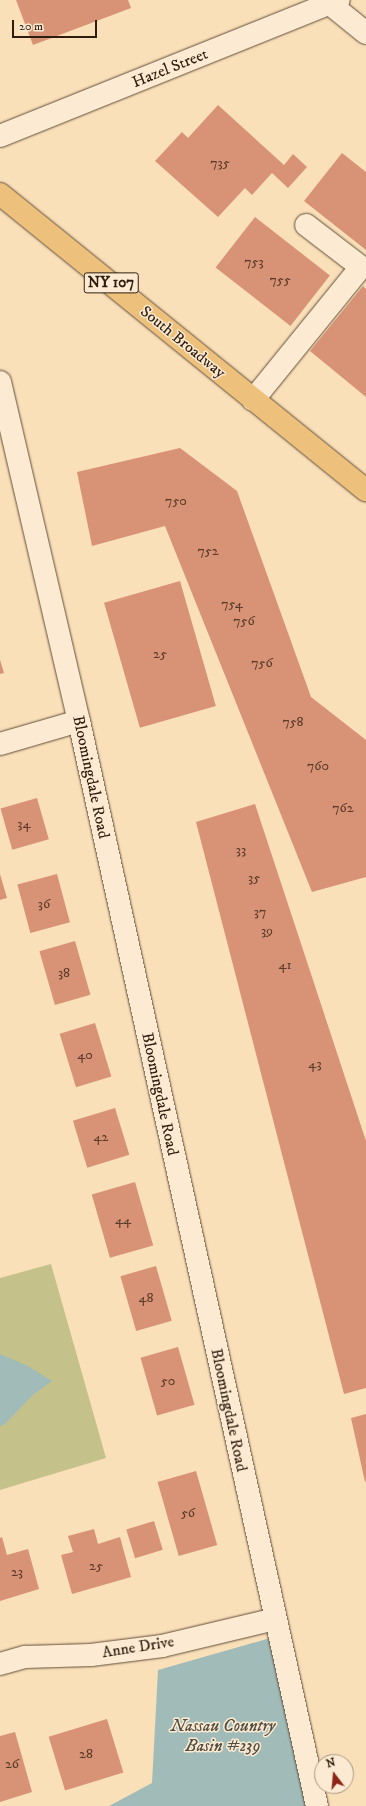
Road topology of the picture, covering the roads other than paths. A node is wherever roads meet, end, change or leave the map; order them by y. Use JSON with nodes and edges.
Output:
{"nodes":[{"id":1,"x":332,"y":1,"type":"edge"},
{"id":2,"x":366,"y":33,"type":"edge"},
{"id":3,"x":0,"y":136,"type":"edge"},
{"id":4,"x":0,"y":194,"type":"edge"},
{"id":5,"x":306,"y":225,"type":"dead end"},
{"id":6,"x":0,"y":382,"type":"edge"},
{"id":7,"x":253,"y":400,"type":"junction"},
{"id":8,"x":366,"y":490,"type":"edge"},
{"id":9,"x":79,"y":721,"type":"junction"},
{"id":10,"x":0,"y":744,"type":"edge"},
{"id":11,"x":275,"y":1618,"type":"junction"},
{"id":12,"x":0,"y":1664,"type":"edge"},
{"id":13,"x":316,"y":1806,"type":"edge"}],
"edges":[{"from":1,"to":2,"type":"street"},
{"from":1,"to":3,"type":"street","name":"Hazel Street"},
{"from":4,"to":7,"type":"main road","name":"South Broadway","number":"NY 107"},
{"from":5,"to":7,"type":"street"},
{"from":6,"to":9,"type":"street","name":"Bloomingdale Road"},
{"from":7,"to":8,"type":"main road","name":"South Broadway","number":"NY 107"},
{"from":9,"to":10,"type":"street"},
{"from":9,"to":11,"type":"street","name":"Bloomingdale Road"},
{"from":11,"to":12,"type":"street","name":"Anne Drive"},
{"from":11,"to":13,"type":"street","name":"Bloomingdale Road"}]}
